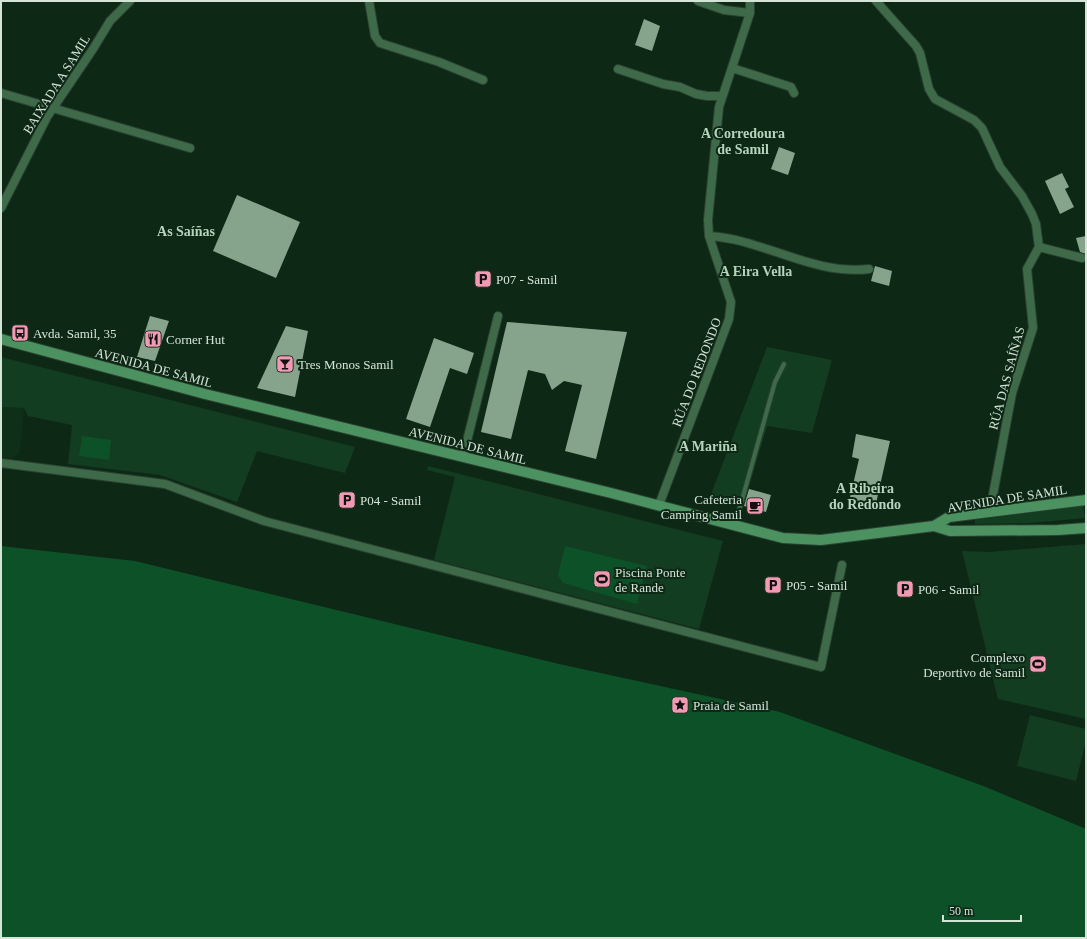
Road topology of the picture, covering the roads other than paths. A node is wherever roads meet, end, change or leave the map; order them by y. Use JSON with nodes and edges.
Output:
{"nodes":[{"id":1,"x":130,"y":1,"type":"edge"},
{"id":2,"x":369,"y":1,"type":"edge"},
{"id":3,"x":698,"y":1,"type":"edge"},
{"id":4,"x":750,"y":1,"type":"edge"},
{"id":5,"x":876,"y":1,"type":"edge"},
{"id":6,"x":750,"y":13,"type":"junction"},
{"id":7,"x":732,"y":68,"type":"junction"},
{"id":8,"x":618,"y":69,"type":"dead end"},
{"id":9,"x":483,"y":80,"type":"dead end"},
{"id":10,"x":794,"y":92,"type":"dead end"},
{"id":11,"x":1,"y":93,"type":"edge"},
{"id":12,"x":722,"y":96,"type":"junction"},
{"id":13,"x":53,"y":109,"type":"junction"},
{"id":14,"x":190,"y":148,"type":"dead end"},
{"id":15,"x":1,"y":208,"type":"edge"},
{"id":16,"x":710,"y":236,"type":"junction"},
{"id":17,"x":1038,"y":247,"type":"junction"},
{"id":18,"x":1082,"y":258,"type":"dead end"},
{"id":19,"x":869,"y":269,"type":"dead end"},
{"id":20,"x":498,"y":316,"type":"dead end"},
{"id":21,"x":1,"y":339,"type":"edge"},
{"id":22,"x":784,"y":364,"type":"dead end"},
{"id":23,"x":462,"y":457,"type":"junction"},
{"id":24,"x":1,"y":463,"type":"edge"},
{"id":25,"x":1086,"y":500,"type":"edge"},
{"id":26,"x":659,"y":505,"type":"junction"},
{"id":27,"x":993,"y":512,"type":"junction"},
{"id":28,"x":734,"y":525,"type":"junction"},
{"id":29,"x":934,"y":526,"type":"junction"},
{"id":30,"x":1086,"y":528,"type":"edge"},
{"id":31,"x":842,"y":565,"type":"dead end"}],
"edges":[{"from":1,"to":13,"type":"street","name":"BAIXADA A SAMIL"},
{"from":2,"to":9,"type":"street"},
{"from":3,"to":6,"type":"street"},
{"from":4,"to":6,"type":"street","name":"RÚA DO REDONDO"},
{"from":5,"to":17,"type":"street"},
{"from":6,"to":7,"type":"street","name":"RÚA DO REDONDO"},
{"from":7,"to":10,"type":"street"},
{"from":7,"to":12,"type":"street","name":"RÚA DO REDONDO"},
{"from":8,"to":12,"type":"street"},
{"from":11,"to":13,"type":"street"},
{"from":12,"to":16,"type":"street","name":"RÚA DO REDONDO"},
{"from":13,"to":14,"type":"street"},
{"from":13,"to":15,"type":"street","name":"BAIXADA A SAMIL"},
{"from":16,"to":19,"type":"street"},
{"from":16,"to":26,"type":"street","name":"RÚA DO REDONDO"},
{"from":17,"to":18,"type":"street"},
{"from":17,"to":27,"type":"street","name":"RÚA DAS SAÍÑAS"},
{"from":20,"to":23,"type":"street"},
{"from":21,"to":23,"type":"main road","name":"AVENIDA DE SAMIL"},
{"from":22,"to":28,"type":"lane"},
{"from":23,"to":26,"type":"main road","name":"AVENIDA DE SAMIL"},
{"from":24,"to":31,"type":"street"},
{"from":25,"to":27,"type":"main road","name":"AVENIDA DE SAMIL"},
{"from":26,"to":28,"type":"main road","name":"AVENIDA DE SAMIL"},
{"from":27,"to":29,"type":"main road","name":"AVENIDA DE SAMIL"},
{"from":28,"to":29,"type":"main road","name":"AVENIDA DE SAMIL"},
{"from":29,"to":30,"type":"main road","name":"AVENIDA DE SAMIL"}]}
